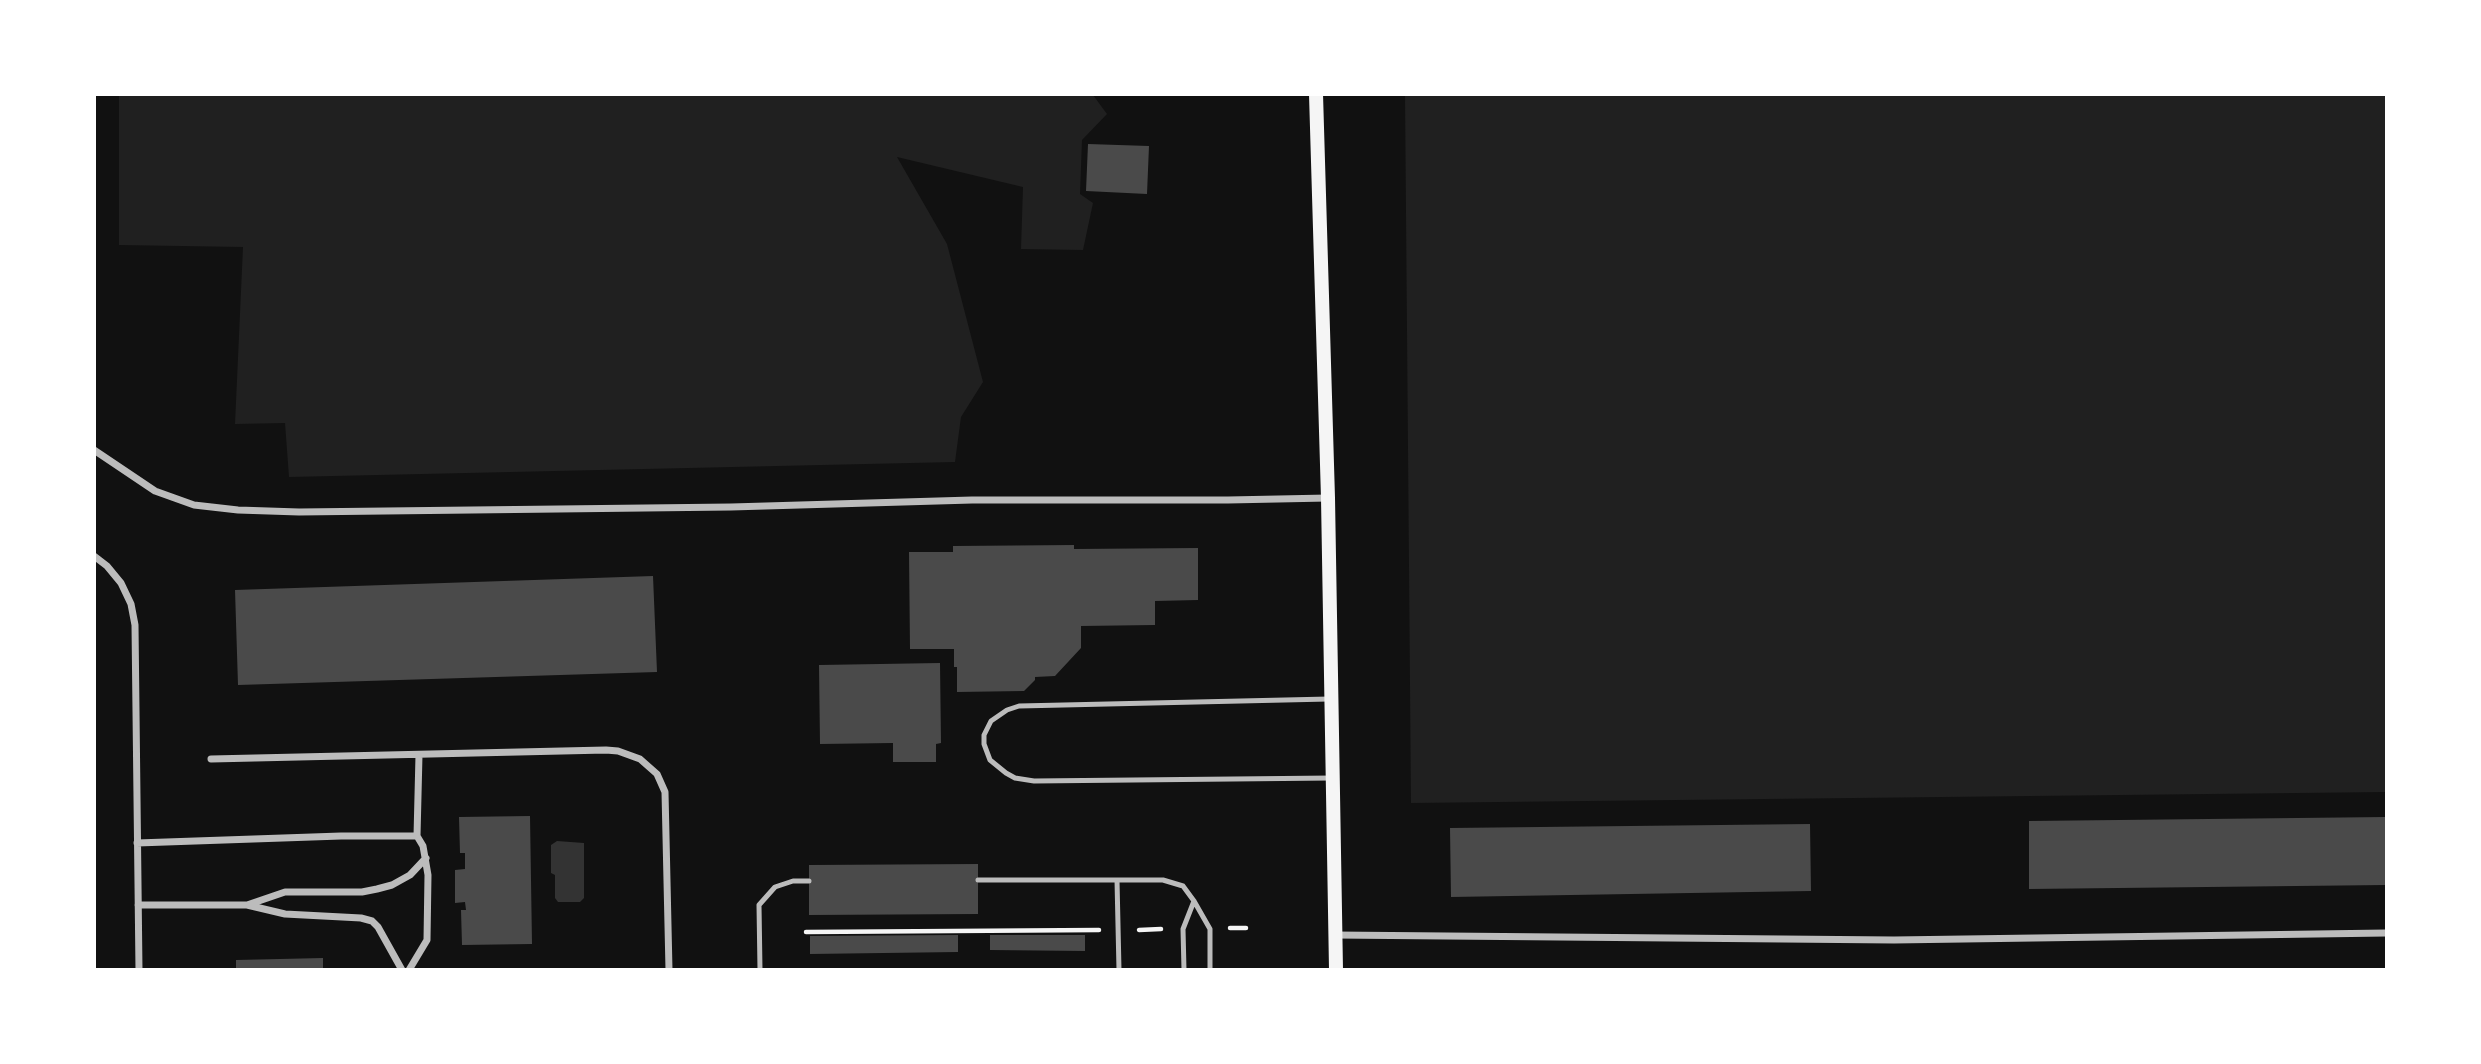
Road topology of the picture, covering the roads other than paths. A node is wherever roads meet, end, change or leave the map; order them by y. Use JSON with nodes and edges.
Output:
{"nodes":[{"id":1,"x":1316,"y":94,"type":"edge"},
{"id":2,"x":94,"y":450,"type":"edge"},
{"id":3,"x":1328,"y":498,"type":"junction"},
{"id":4,"x":94,"y":556,"type":"edge"},
{"id":5,"x":1332,"y":699,"type":"junction"},
{"id":6,"x":419,"y":755,"type":"junction"},
{"id":7,"x":211,"y":759,"type":"dead end"},
{"id":8,"x":1333,"y":778,"type":"junction"},
{"id":9,"x":417,"y":836,"type":"junction"},
{"id":10,"x":137,"y":843,"type":"junction"},
{"id":11,"x":426,"y":858,"type":"junction"},
{"id":12,"x":978,"y":880,"type":"dead end"},
{"id":13,"x":1117,"y":880,"type":"junction"},
{"id":14,"x":809,"y":881,"type":"dead end"},
{"id":15,"x":1194,"y":901,"type":"junction"},
{"id":16,"x":138,"y":905,"type":"junction"},
{"id":17,"x":247,"y":905,"type":"junction"},
{"id":18,"x":2386,"y":933,"type":"edge"},
{"id":19,"x":1335,"y":935,"type":"junction"},
{"id":20,"x":139,"y":970,"type":"edge"},
{"id":21,"x":402,"y":970,"type":"edge"},
{"id":22,"x":409,"y":970,"type":"edge"},
{"id":23,"x":669,"y":970,"type":"edge"},
{"id":24,"x":760,"y":970,"type":"edge"},
{"id":25,"x":1119,"y":970,"type":"edge"},
{"id":26,"x":1184,"y":970,"type":"edge"},
{"id":27,"x":1210,"y":970,"type":"edge"},
{"id":28,"x":1336,"y":970,"type":"edge"}],
"edges":[{"from":1,"to":3,"type":"main road"},
{"from":2,"to":3,"type":"street"},
{"from":3,"to":5,"type":"main road"},
{"from":4,"to":10,"type":"street"},
{"from":5,"to":8,"type":"main road"},
{"from":5,"to":8,"type":"lane"},
{"from":6,"to":7,"type":"street"},
{"from":6,"to":9,"type":"street"},
{"from":6,"to":23,"type":"street"},
{"from":8,"to":19,"type":"main road"},
{"from":9,"to":10,"type":"street"},
{"from":9,"to":11,"type":"street"},
{"from":10,"to":16,"type":"street"},
{"from":11,"to":17,"type":"street"},
{"from":11,"to":22,"type":"street"},
{"from":12,"to":13,"type":"lane"},
{"from":13,"to":15,"type":"lane"},
{"from":13,"to":25,"type":"lane"},
{"from":14,"to":24,"type":"lane"},
{"from":15,"to":26,"type":"lane"},
{"from":15,"to":27,"type":"lane"},
{"from":16,"to":17,"type":"street"},
{"from":16,"to":20,"type":"street"},
{"from":17,"to":21,"type":"street"},
{"from":18,"to":19,"type":"street"},
{"from":19,"to":28,"type":"main road"}]}
